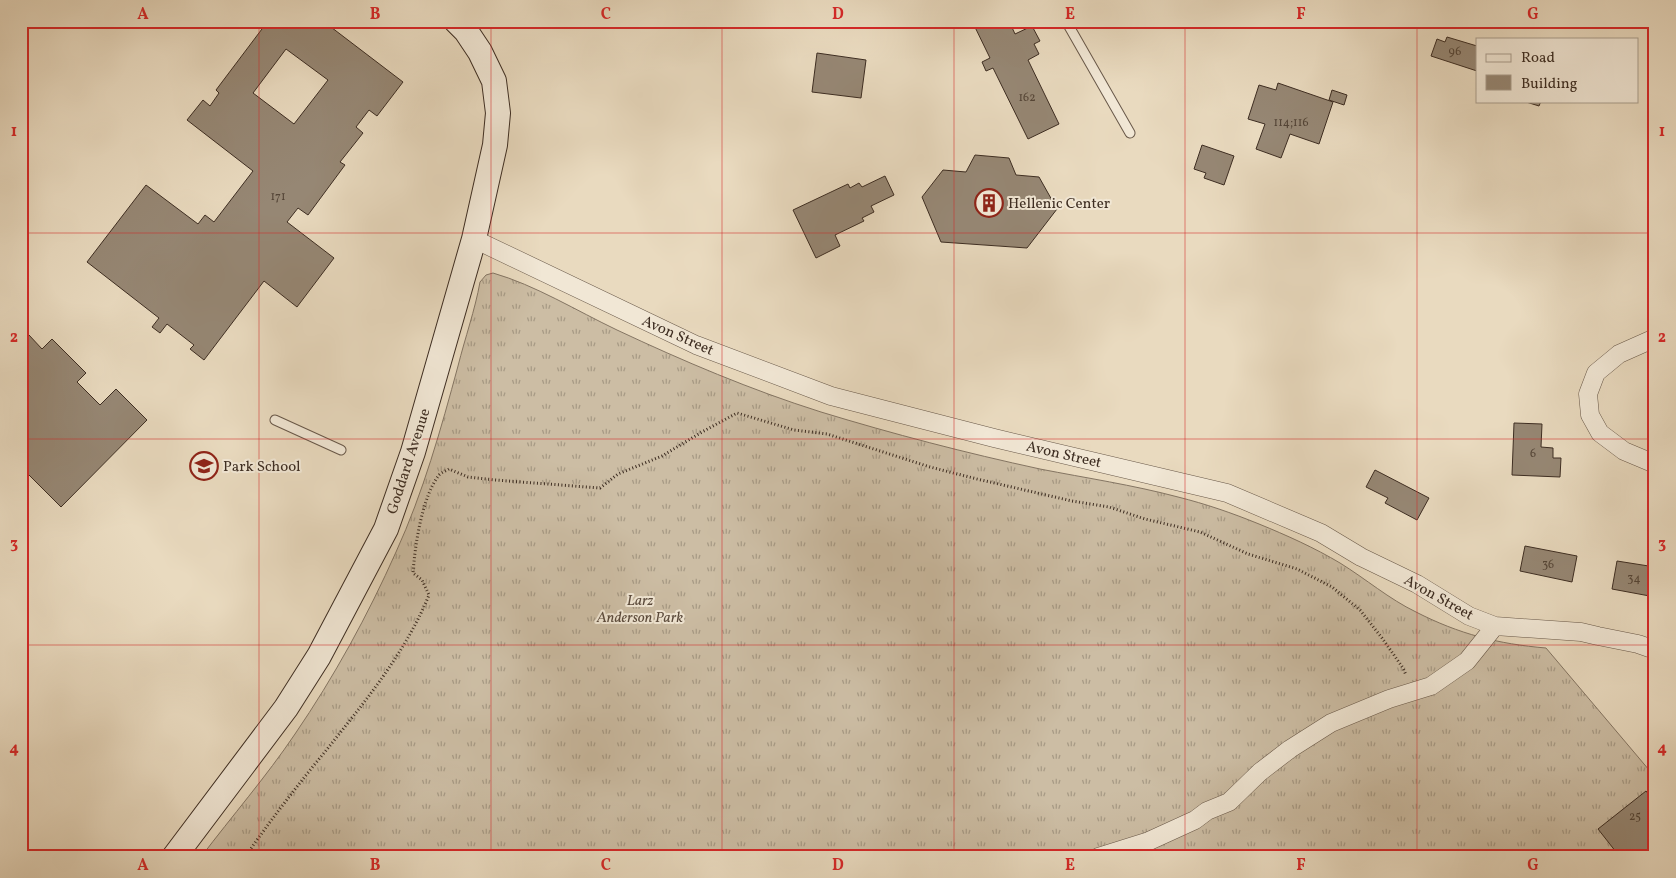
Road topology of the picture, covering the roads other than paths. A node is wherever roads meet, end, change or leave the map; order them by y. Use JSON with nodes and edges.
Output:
{"nodes":[{"id":1,"x":456,"y":21,"type":"edge"},
{"id":2,"x":1066,"y":21,"type":"edge"},
{"id":3,"x":1130,"y":133,"type":"dead end"},
{"id":4,"x":474,"y":239,"type":"junction"},
{"id":5,"x":1655,"y":338,"type":"edge"},
{"id":6,"x":275,"y":420,"type":"dead end"},
{"id":7,"x":341,"y":450,"type":"dead end"},
{"id":8,"x":1655,"y":464,"type":"edge"},
{"id":9,"x":1495,"y":626,"type":"junction"},
{"id":10,"x":1655,"y":650,"type":"edge"},
{"id":11,"x":174,"y":857,"type":"edge"},
{"id":12,"x":1098,"y":857,"type":"edge"}],
"edges":[{"from":1,"to":4,"type":"main road","name":"Goddard Avenue"},
{"from":2,"to":3,"type":"lane"},
{"from":4,"to":9,"type":"street","name":"Avon Street"},
{"from":4,"to":11,"type":"main road","name":"Goddard Avenue"},
{"from":5,"to":8,"type":"street"},
{"from":6,"to":7,"type":"lane"},
{"from":9,"to":10,"type":"street","name":"Avon Street"},
{"from":9,"to":12,"type":"street"}]}
